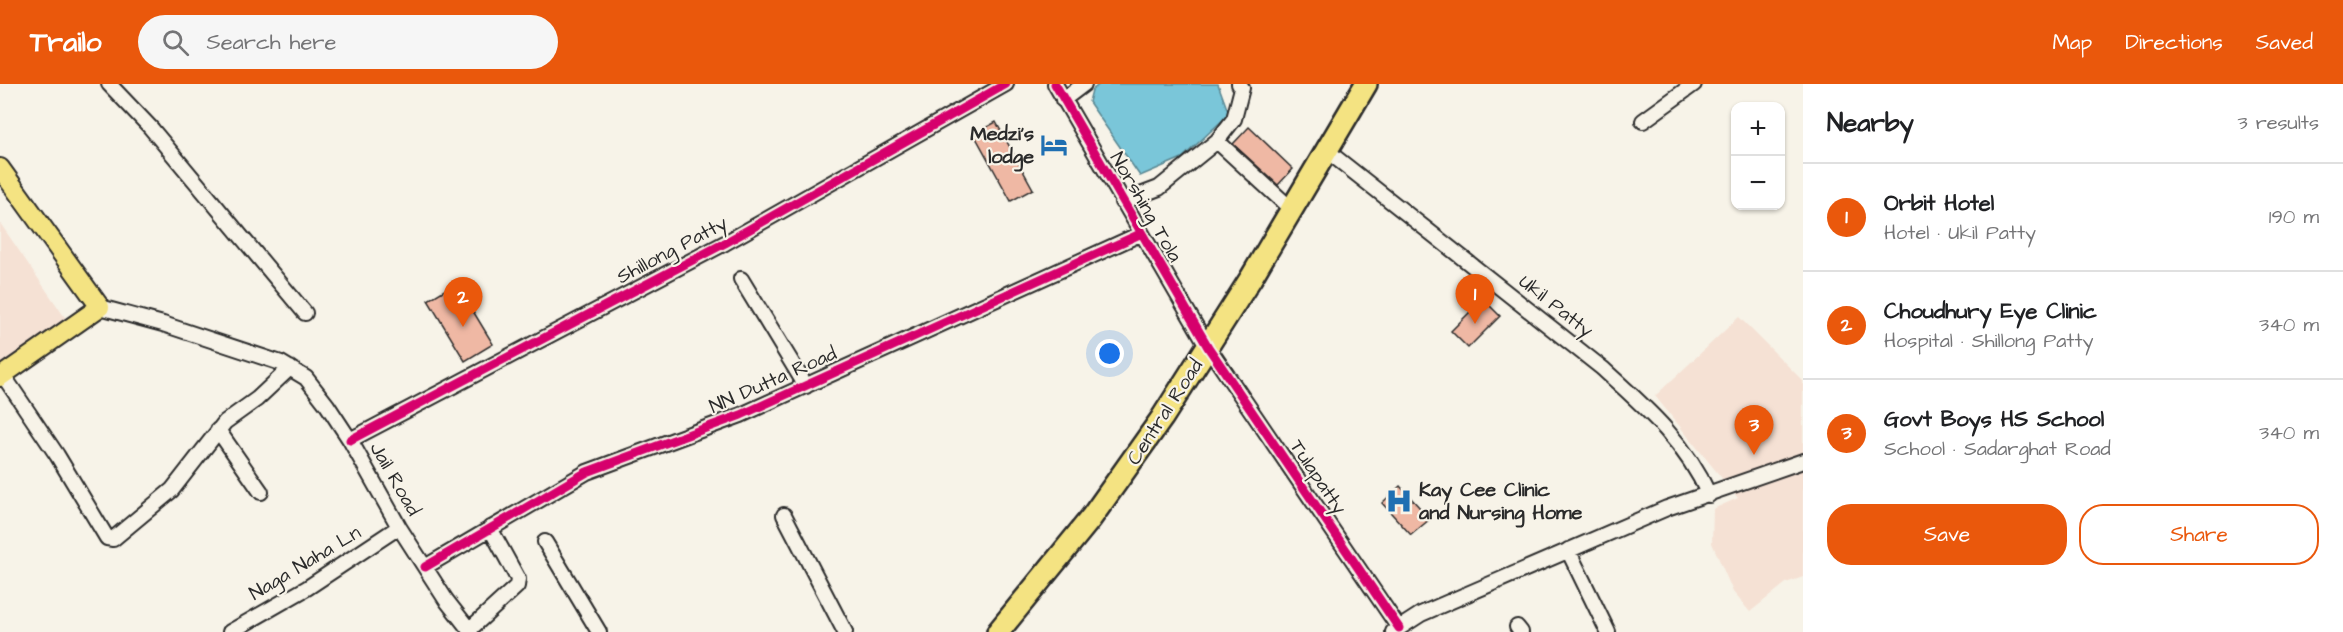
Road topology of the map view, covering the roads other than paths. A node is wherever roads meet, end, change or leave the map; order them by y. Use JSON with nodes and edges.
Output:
{"nodes":[{"id":1,"x":109,"y":84,"type":"edge"},
{"id":2,"x":1006,"y":84,"type":"edge"},
{"id":3,"x":1055,"y":84,"type":"edge"},
{"id":4,"x":1084,"y":84,"type":"edge"},
{"id":5,"x":1239,"y":84,"type":"edge"},
{"id":6,"x":1366,"y":84,"type":"edge"},
{"id":7,"x":1694,"y":84,"type":"edge"},
{"id":8,"x":1064,"y":100,"type":"junction"},
{"id":9,"x":1643,"y":121,"type":"dead end"},
{"id":10,"x":1217,"y":141,"type":"junction"},
{"id":11,"x":1326,"y":150,"type":"junction"},
{"id":12,"x":0,"y":168,"type":"edge"},
{"id":13,"x":1122,"y":202,"type":"junction"},
{"id":14,"x":1291,"y":209,"type":"junction"},
{"id":15,"x":1140,"y":234,"type":"junction"},
{"id":16,"x":741,"y":279,"type":"dead end"},
{"id":17,"x":100,"y":307,"type":"junction"},
{"id":18,"x":305,"y":313,"type":"dead end"},
{"id":19,"x":1208,"y":347,"type":"junction"},
{"id":20,"x":290,"y":368,"type":"junction"},
{"id":21,"x":1,"y":376,"type":"edge"},
{"id":22,"x":806,"y":386,"type":"junction"},
{"id":23,"x":218,"y":430,"type":"junction"},
{"id":24,"x":350,"y":440,"type":"junction"},
{"id":25,"x":1803,"y":461,"type":"edge"},
{"id":26,"x":261,"y":492,"type":"dead end"},
{"id":27,"x":1709,"y":495,"type":"junction"},
{"id":28,"x":784,"y":515,"type":"dead end"},
{"id":29,"x":399,"y":527,"type":"junction"},
{"id":30,"x":490,"y":528,"type":"junction"},
{"id":31,"x":545,"y":542,"type":"dead end"},
{"id":32,"x":1568,"y":550,"type":"junction"},
{"id":33,"x":425,"y":567,"type":"junction"},
{"id":34,"x":1401,"y":629,"type":"edge"},
{"id":35,"x":470,"y":631,"type":"edge"},
{"id":36,"x":230,"y":632,"type":"edge"},
{"id":37,"x":599,"y":632,"type":"edge"},
{"id":38,"x":845,"y":632,"type":"edge"},
{"id":39,"x":998,"y":632,"type":"edge"},
{"id":40,"x":1608,"y":632,"type":"edge"}],
"edges":[{"from":1,"to":18,"type":"street"},
{"from":2,"to":24,"type":"street","name":"Shillong Patty"},
{"from":3,"to":8,"type":"street","name":"Norshing Tola"},
{"from":4,"to":8,"type":"street"},
{"from":5,"to":10,"type":"street"},
{"from":6,"to":11,"type":"highway","name":"Central Road"},
{"from":7,"to":9,"type":"street"},
{"from":8,"to":13,"type":"street","name":"Norshing Tola"},
{"from":10,"to":13,"type":"street"},
{"from":10,"to":14,"type":"street"},
{"from":11,"to":14,"type":"highway","name":"Central Road"},
{"from":11,"to":27,"type":"street","name":"Ukil Patty"},
{"from":12,"to":17,"type":"main road"},
{"from":13,"to":15,"type":"street","name":"Norshing Tola"},
{"from":14,"to":19,"type":"highway","name":"Central Road"},
{"from":15,"to":19,"type":"street","name":"Norshing Tola"},
{"from":15,"to":22,"type":"street","name":"NN Dutta Road"},
{"from":16,"to":22,"type":"street"},
{"from":17,"to":20,"type":"street","name":"Jail Road"},
{"from":17,"to":21,"type":"main road"},
{"from":19,"to":34,"type":"street","name":"Tulapatty"},
{"from":19,"to":39,"type":"highway","name":"Central Road"},
{"from":20,"to":23,"type":"street"},
{"from":20,"to":24,"type":"street","name":"Jail Road"},
{"from":21,"to":23,"type":"street"},
{"from":22,"to":30,"type":"street","name":"NN Dutta Road"},
{"from":23,"to":26,"type":"street"},
{"from":24,"to":29,"type":"street","name":"Jail Road"},
{"from":25,"to":27,"type":"street"},
{"from":27,"to":32,"type":"street"},
{"from":28,"to":38,"type":"street"},
{"from":29,"to":33,"type":"street","name":"Jail Road"},
{"from":29,"to":36,"type":"street","name":"Naga Naha Ln"},
{"from":30,"to":33,"type":"street","name":"NN Dutta Road"},
{"from":30,"to":35,"type":"street"},
{"from":31,"to":37,"type":"street"},
{"from":32,"to":34,"type":"street"},
{"from":32,"to":40,"type":"street"},
{"from":33,"to":35,"type":"street","name":"Jail Road"}]}
